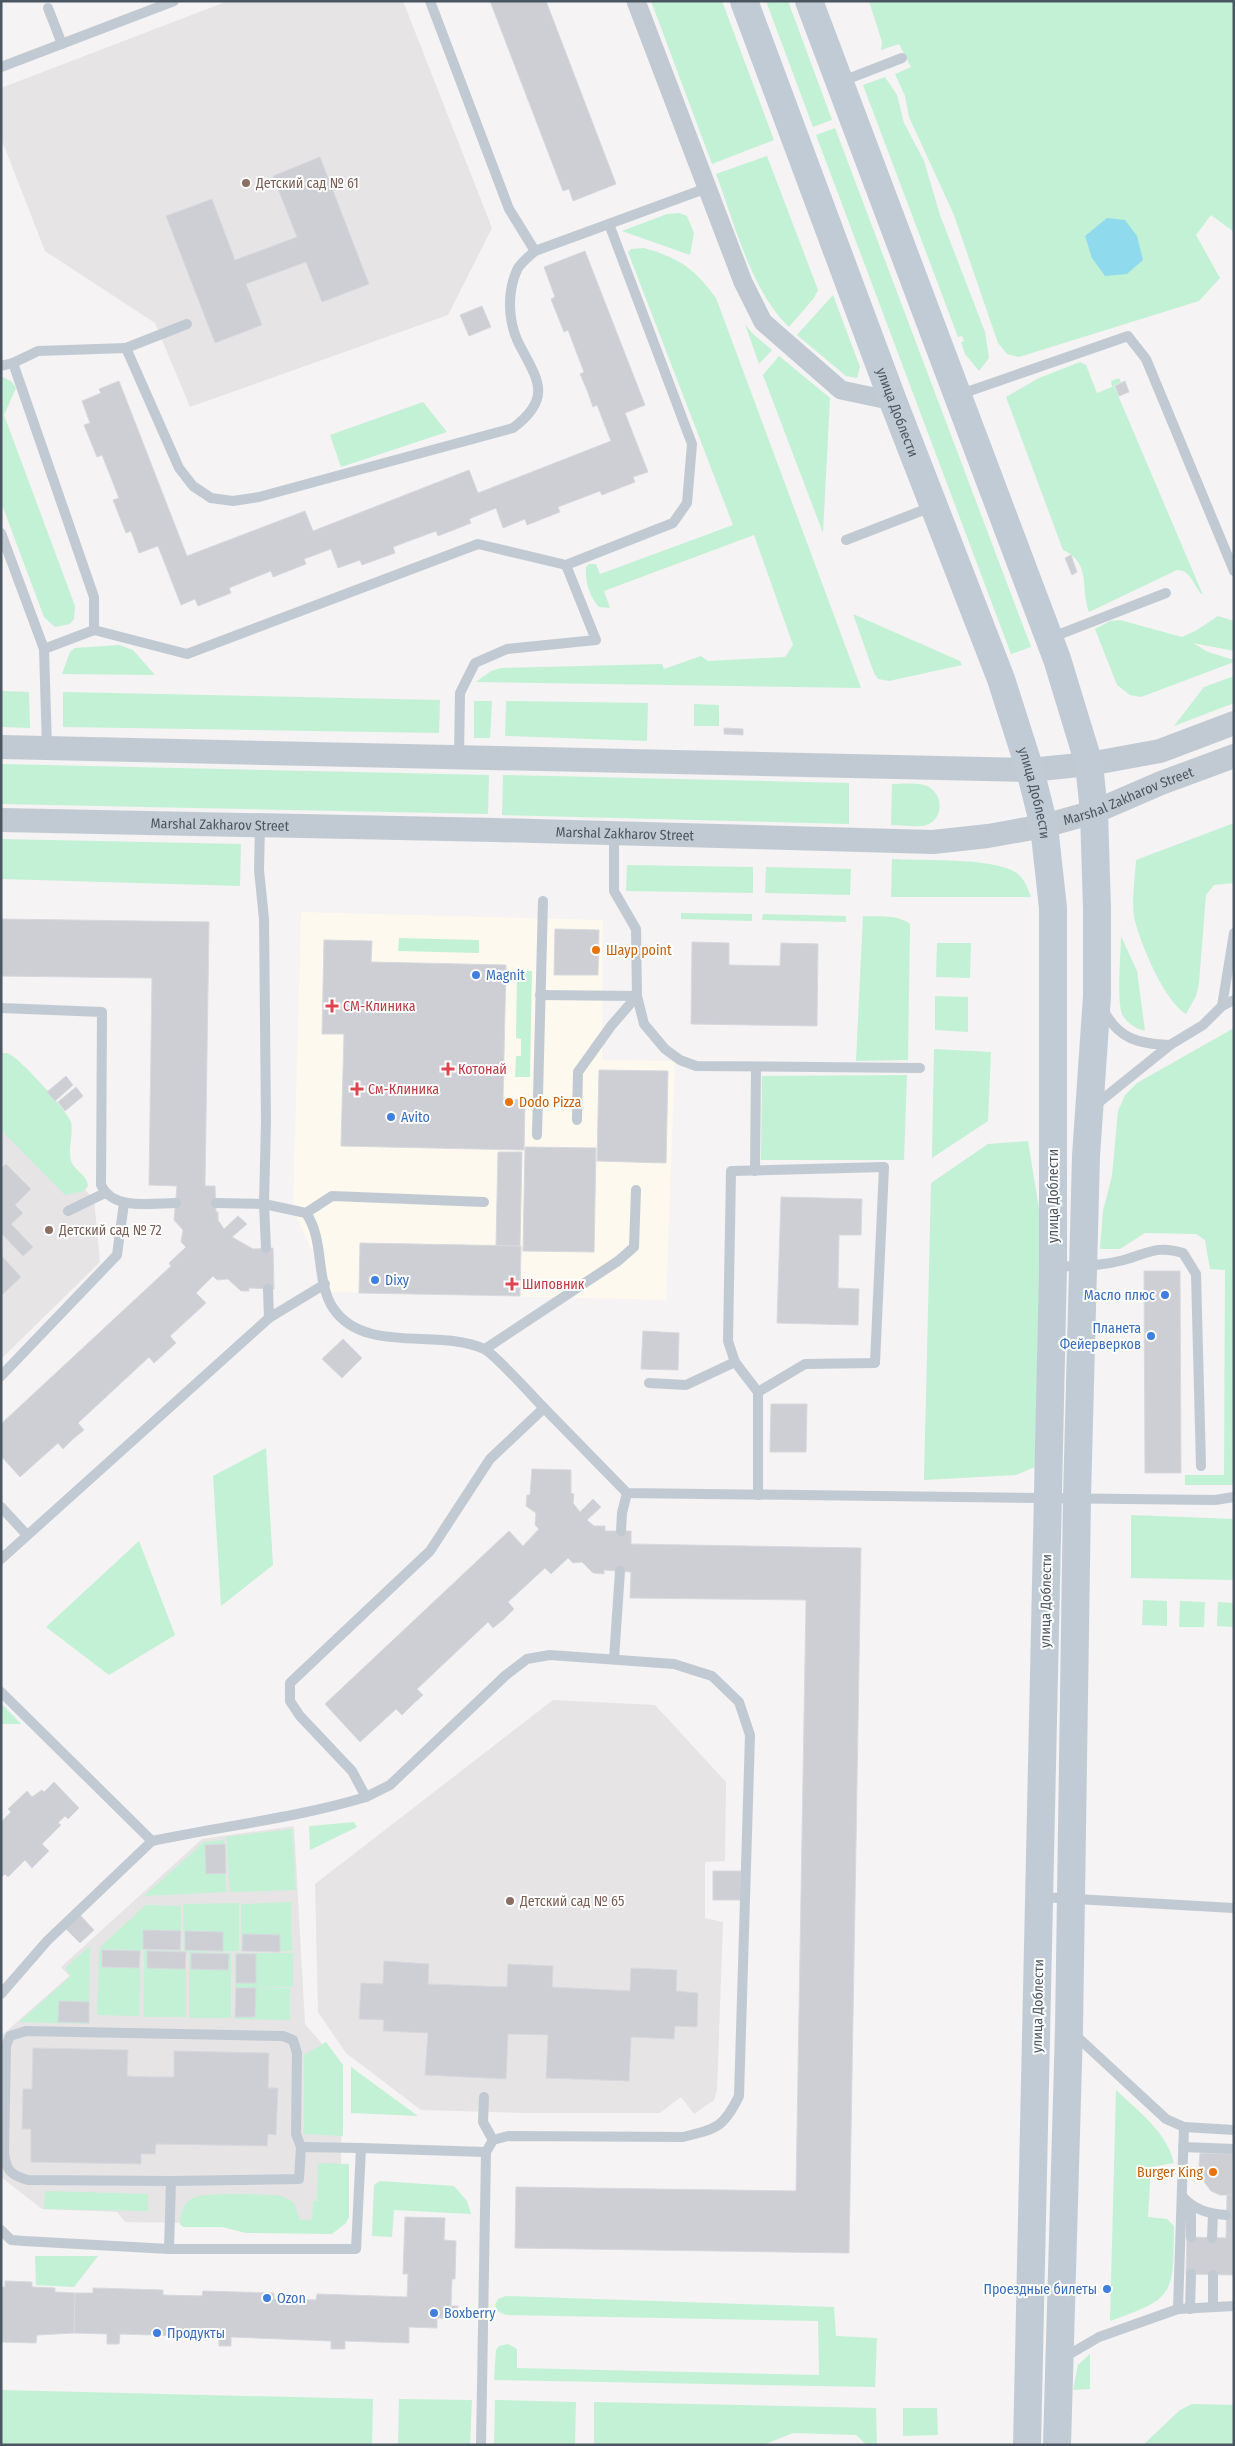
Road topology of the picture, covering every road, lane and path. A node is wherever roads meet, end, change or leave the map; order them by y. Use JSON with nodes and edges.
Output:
{"nodes":[{"id":1,"x":174,"y":1,"type":"edge"},
{"id":2,"x":430,"y":1,"type":"edge"},
{"id":3,"x":636,"y":1,"type":"edge"},
{"id":4,"x":744,"y":1,"type":"edge"},
{"id":5,"x":809,"y":1,"type":"edge"},
{"id":6,"x":48,"y":8,"type":"dead end"},
{"id":7,"x":62,"y":44,"type":"junction"},
{"id":8,"x":902,"y":58,"type":"dead end"},
{"id":9,"x":1,"y":67,"type":"edge"},
{"id":10,"x":839,"y":82,"type":"junction"},
{"id":11,"x":707,"y":188,"type":"junction"},
{"id":12,"x":609,"y":224,"type":"junction"},
{"id":13,"x":535,"y":251,"type":"junction"},
{"id":14,"x":186,"y":324,"type":"dead end"},
{"id":15,"x":126,"y":348,"type":"junction"},
{"id":16,"x":13,"y":363,"type":"junction"},
{"id":17,"x":1,"y":366,"type":"edge"},
{"id":18,"x":957,"y":395,"type":"junction"},
{"id":19,"x":893,"y":401,"type":"junction"},
{"id":20,"x":934,"y":506,"type":"junction"},
{"id":21,"x":1,"y":533,"type":"edge"},
{"id":22,"x":846,"y":540,"type":"dead end"},
{"id":23,"x":566,"y":565,"type":"junction"},
{"id":24,"x":1234,"y":571,"type":"edge"},
{"id":25,"x":1166,"y":593,"type":"dead end"},
{"id":26,"x":94,"y":630,"type":"junction"},
{"id":27,"x":1049,"y":638,"type":"junction"},
{"id":28,"x":44,"y":649,"type":"junction"},
{"id":29,"x":1234,"y":723,"type":"edge"},
{"id":30,"x":1,"y":747,"type":"edge"},
{"id":31,"x":47,"y":748,"type":"junction"},
{"id":32,"x":1234,"y":756,"type":"edge"},
{"id":33,"x":459,"y":758,"type":"junction"},
{"id":34,"x":1089,"y":764,"type":"junction"},
{"id":35,"x":1030,"y":770,"type":"junction"},
{"id":36,"x":1094,"y":812,"type":"junction"},
{"id":37,"x":1,"y":820,"type":"edge"},
{"id":38,"x":260,"y":826,"type":"junction"},
{"id":39,"x":1044,"y":826,"type":"junction"},
{"id":40,"x":614,"y":833,"type":"junction"},
{"id":41,"x":543,"y":900,"type":"dead end"},
{"id":42,"x":1234,"y":933,"type":"edge"},
{"id":43,"x":540,"y":995,"type":"junction"},
{"id":44,"x":637,"y":996,"type":"junction"},
{"id":45,"x":1097,"y":996,"type":"junction"},
{"id":46,"x":1234,"y":1000,"type":"edge"},
{"id":47,"x":1222,"y":1006,"type":"junction"},
{"id":48,"x":1,"y":1008,"type":"edge"},
{"id":49,"x":1170,"y":1045,"type":"junction"},
{"id":50,"x":756,"y":1067,"type":"junction"},
{"id":51,"x":920,"y":1068,"type":"dead end"},
{"id":52,"x":1089,"y":1110,"type":"junction"},
{"id":53,"x":577,"y":1120,"type":"dead end"},
{"id":54,"x":537,"y":1135,"type":"dead end"},
{"id":55,"x":755,"y":1171,"type":"junction"},
{"id":56,"x":636,"y":1190,"type":"dead end"},
{"id":57,"x":105,"y":1193,"type":"junction"},
{"id":58,"x":484,"y":1202,"type":"dead end"},
{"id":59,"x":124,"y":1203,"type":"junction"},
{"id":60,"x":176,"y":1203,"type":"dead end"},
{"id":61,"x":216,"y":1203,"type":"dead end"},
{"id":62,"x":264,"y":1204,"type":"junction"},
{"id":63,"x":68,"y":1212,"type":"dead end"},
{"id":64,"x":306,"y":1213,"type":"junction"},
{"id":65,"x":266,"y":1248,"type":"dead end"},
{"id":66,"x":1053,"y":1266,"type":"junction"},
{"id":67,"x":1084,"y":1267,"type":"junction"},
{"id":68,"x":325,"y":1284,"type":"junction"},
{"id":69,"x":268,"y":1289,"type":"dead end"},
{"id":70,"x":269,"y":1318,"type":"junction"},
{"id":71,"x":485,"y":1349,"type":"junction"},
{"id":72,"x":735,"y":1362,"type":"junction"},
{"id":73,"x":1,"y":1376,"type":"edge"},
{"id":74,"x":649,"y":1383,"type":"dead end"},
{"id":75,"x":758,"y":1392,"type":"junction"},
{"id":76,"x":544,"y":1408,"type":"junction"},
{"id":77,"x":1201,"y":1466,"type":"dead end"},
{"id":78,"x":627,"y":1493,"type":"junction"},
{"id":79,"x":758,"y":1495,"type":"junction"},
{"id":80,"x":1048,"y":1497,"type":"junction"},
{"id":81,"x":1077,"y":1497,"type":"junction"},
{"id":82,"x":1234,"y":1497,"type":"edge"},
{"id":83,"x":1,"y":1507,"type":"edge"},
{"id":84,"x":622,"y":1531,"type":"dead end"},
{"id":85,"x":27,"y":1535,"type":"junction"},
{"id":86,"x":1,"y":1559,"type":"edge"},
{"id":87,"x":620,"y":1571,"type":"dead end"},
{"id":88,"x":614,"y":1659,"type":"junction"},
{"id":89,"x":1,"y":1692,"type":"edge"},
{"id":90,"x":366,"y":1797,"type":"junction"},
{"id":91,"x":152,"y":1841,"type":"junction"},
{"id":92,"x":1040,"y":1897,"type":"junction"},
{"id":93,"x":1071,"y":1898,"type":"junction"},
{"id":94,"x":1233,"y":1908,"type":"edge"},
{"id":95,"x":1,"y":1994,"type":"edge"},
{"id":96,"x":1069,"y":2029,"type":"junction"},
{"id":97,"x":484,"y":2097,"type":"dead end"},
{"id":98,"x":1184,"y":2127,"type":"junction"},
{"id":99,"x":1234,"y":2130,"type":"edge"},
{"id":100,"x":493,"y":2140,"type":"junction"},
{"id":101,"x":301,"y":2147,"type":"junction"},
{"id":102,"x":1184,"y":2147,"type":"junction"},
{"id":103,"x":360,"y":2148,"type":"junction"},
{"id":104,"x":1234,"y":2149,"type":"edge"},
{"id":105,"x":486,"y":2152,"type":"junction"},
{"id":106,"x":171,"y":2181,"type":"junction"},
{"id":107,"x":1182,"y":2196,"type":"junction"},
{"id":108,"x":1190,"y":2206,"type":"junction"},
{"id":109,"x":1213,"y":2214,"type":"junction"},
{"id":110,"x":1226,"y":2215,"type":"dead end"},
{"id":111,"x":1,"y":2230,"type":"edge"},
{"id":112,"x":1191,"y":2237,"type":"dead end"},
{"id":113,"x":1212,"y":2238,"type":"dead end"},
{"id":114,"x":169,"y":2249,"type":"junction"},
{"id":115,"x":1191,"y":2274,"type":"dead end"},
{"id":116,"x":1212,"y":2274,"type":"dead end"},
{"id":117,"x":1234,"y":2306,"type":"edge"},
{"id":118,"x":1213,"y":2307,"type":"junction"},
{"id":119,"x":1178,"y":2309,"type":"junction"},
{"id":120,"x":1190,"y":2309,"type":"junction"},
{"id":121,"x":1060,"y":2360,"type":"junction"},
{"id":122,"x":481,"y":2445,"type":"edge"},
{"id":123,"x":1027,"y":2445,"type":"edge"},
{"id":124,"x":1057,"y":2445,"type":"edge"}],
"edges":[{"from":1,"to":7,"type":"lane"},
{"from":2,"to":13,"type":"lane"},
{"from":3,"to":11,"type":"street"},
{"from":4,"to":19,"type":"main road","name":"улица Доблести"},
{"from":5,"to":10,"type":"main road"},
{"from":6,"to":7,"type":"lane"},
{"from":7,"to":9,"type":"lane"},
{"from":8,"to":10,"type":"lane"},
{"from":10,"to":18,"type":"main road"},
{"from":11,"to":12,"type":"lane"},
{"from":11,"to":19,"type":"street"},
{"from":12,"to":13,"type":"lane"},
{"from":12,"to":23,"type":"lane"},
{"from":13,"to":15,"type":"lane"},
{"from":14,"to":15,"type":"lane"},
{"from":15,"to":16,"type":"lane"},
{"from":16,"to":17,"type":"lane"},
{"from":16,"to":26,"type":"lane"},
{"from":18,"to":24,"type":"lane"},
{"from":18,"to":27,"type":"main road"},
{"from":19,"to":20,"type":"main road","name":"улица Доблести"},
{"from":20,"to":22,"type":"lane"},
{"from":20,"to":35,"type":"main road","name":"улица Доблести"},
{"from":21,"to":28,"type":"lane"},
{"from":23,"to":26,"type":"lane"},
{"from":23,"to":33,"type":"lane"},
{"from":25,"to":27,"type":"lane"},
{"from":26,"to":28,"type":"lane"},
{"from":27,"to":34,"type":"main road"},
{"from":28,"to":31,"type":"lane"},
{"from":29,"to":34,"type":"street"},
{"from":30,"to":31,"type":"street"},
{"from":31,"to":33,"type":"street"},
{"from":32,"to":36,"type":"street","name":"Marshal Zakharov Street"},
{"from":33,"to":35,"type":"street"},
{"from":34,"to":35,"type":"street"},
{"from":34,"to":36,"type":"main road"},
{"from":35,"to":39,"type":"main road","name":"улица Доблести"},
{"from":36,"to":39,"type":"street","name":"Marshal Zakharov Street"},
{"from":36,"to":45,"type":"main road"},
{"from":37,"to":38,"type":"street","name":"Marshal Zakharov Street"},
{"from":38,"to":40,"type":"street","name":"Marshal Zakharov Street"},
{"from":38,"to":62,"type":"lane"},
{"from":39,"to":40,"type":"street","name":"Marshal Zakharov Street"},
{"from":39,"to":66,"type":"main road","name":"улица Доблести"},
{"from":40,"to":44,"type":"lane"},
{"from":41,"to":43,"type":"lane"},
{"from":42,"to":47,"type":"lane"},
{"from":43,"to":44,"type":"lane"},
{"from":43,"to":54,"type":"lane"},
{"from":44,"to":50,"type":"lane"},
{"from":44,"to":53,"type":"lane"},
{"from":45,"to":49,"type":"lane"},
{"from":45,"to":52,"type":"main road"},
{"from":46,"to":47,"type":"lane"},
{"from":47,"to":49,"type":"lane"},
{"from":48,"to":57,"type":"lane"},
{"from":49,"to":52,"type":"lane"},
{"from":50,"to":51,"type":"lane"},
{"from":50,"to":55,"type":"lane"},
{"from":52,"to":67,"type":"main road"},
{"from":55,"to":72,"type":"lane"},
{"from":55,"to":75,"type":"lane"},
{"from":56,"to":71,"type":"lane"},
{"from":57,"to":59,"type":"lane"},
{"from":57,"to":63,"type":"lane"},
{"from":58,"to":64,"type":"lane"},
{"from":59,"to":60,"type":"lane"},
{"from":59,"to":73,"type":"lane"},
{"from":61,"to":62,"type":"lane"},
{"from":62,"to":64,"type":"lane"},
{"from":62,"to":65,"type":"lane"},
{"from":64,"to":68,"type":"lane"},
{"from":66,"to":67,"type":"lane"},
{"from":66,"to":80,"type":"main road","name":"улица Доблести"},
{"from":67,"to":77,"type":"lane"},
{"from":67,"to":81,"type":"main road"},
{"from":68,"to":70,"type":"lane"},
{"from":68,"to":71,"type":"lane"},
{"from":69,"to":70,"type":"lane"},
{"from":70,"to":85,"type":"lane"},
{"from":71,"to":76,"type":"lane"},
{"from":72,"to":74,"type":"lane"},
{"from":72,"to":75,"type":"lane"},
{"from":75,"to":79,"type":"lane"},
{"from":76,"to":78,"type":"lane"},
{"from":76,"to":90,"type":"lane"},
{"from":78,"to":79,"type":"lane"},
{"from":78,"to":84,"type":"lane"},
{"from":79,"to":80,"type":"lane"},
{"from":80,"to":81,"type":"lane"},
{"from":80,"to":92,"type":"main road","name":"улица Доблести"},
{"from":81,"to":82,"type":"lane"},
{"from":81,"to":93,"type":"main road"},
{"from":83,"to":85,"type":"lane"},
{"from":85,"to":86,"type":"lane"},
{"from":87,"to":88,"type":"lane"},
{"from":88,"to":90,"type":"lane"},
{"from":88,"to":100,"type":"lane"},
{"from":89,"to":91,"type":"lane"},
{"from":90,"to":91,"type":"lane"},
{"from":91,"to":95,"type":"lane"},
{"from":92,"to":93,"type":"lane"},
{"from":92,"to":123,"type":"main road","name":"улица Доблести"},
{"from":93,"to":94,"type":"lane"},
{"from":93,"to":96,"type":"main road"},
{"from":96,"to":98,"type":"lane"},
{"from":96,"to":121,"type":"main road"},
{"from":97,"to":100,"type":"lane"},
{"from":98,"to":99,"type":"lane"},
{"from":98,"to":102,"type":"lane"},
{"from":100,"to":105,"type":"lane"},
{"from":101,"to":103,"type":"lane"},
{"from":101,"to":106,"type":"lane"},
{"from":101,"to":106,"type":"lane"},
{"from":102,"to":104,"type":"lane"},
{"from":102,"to":107,"type":"lane"},
{"from":103,"to":105,"type":"lane"},
{"from":103,"to":114,"type":"lane"},
{"from":105,"to":122,"type":"lane"},
{"from":106,"to":114,"type":"lane"},
{"from":107,"to":108,"type":"lane"},
{"from":107,"to":119,"type":"lane"},
{"from":108,"to":109,"type":"lane"},
{"from":108,"to":112,"type":"lane"},
{"from":109,"to":110,"type":"lane"},
{"from":109,"to":113,"type":"lane"},
{"from":111,"to":114,"type":"lane"},
{"from":115,"to":120,"type":"lane"},
{"from":116,"to":118,"type":"lane"},
{"from":117,"to":118,"type":"lane"},
{"from":118,"to":120,"type":"lane"},
{"from":119,"to":120,"type":"lane"},
{"from":119,"to":121,"type":"lane"},
{"from":121,"to":124,"type":"main road"}]}
